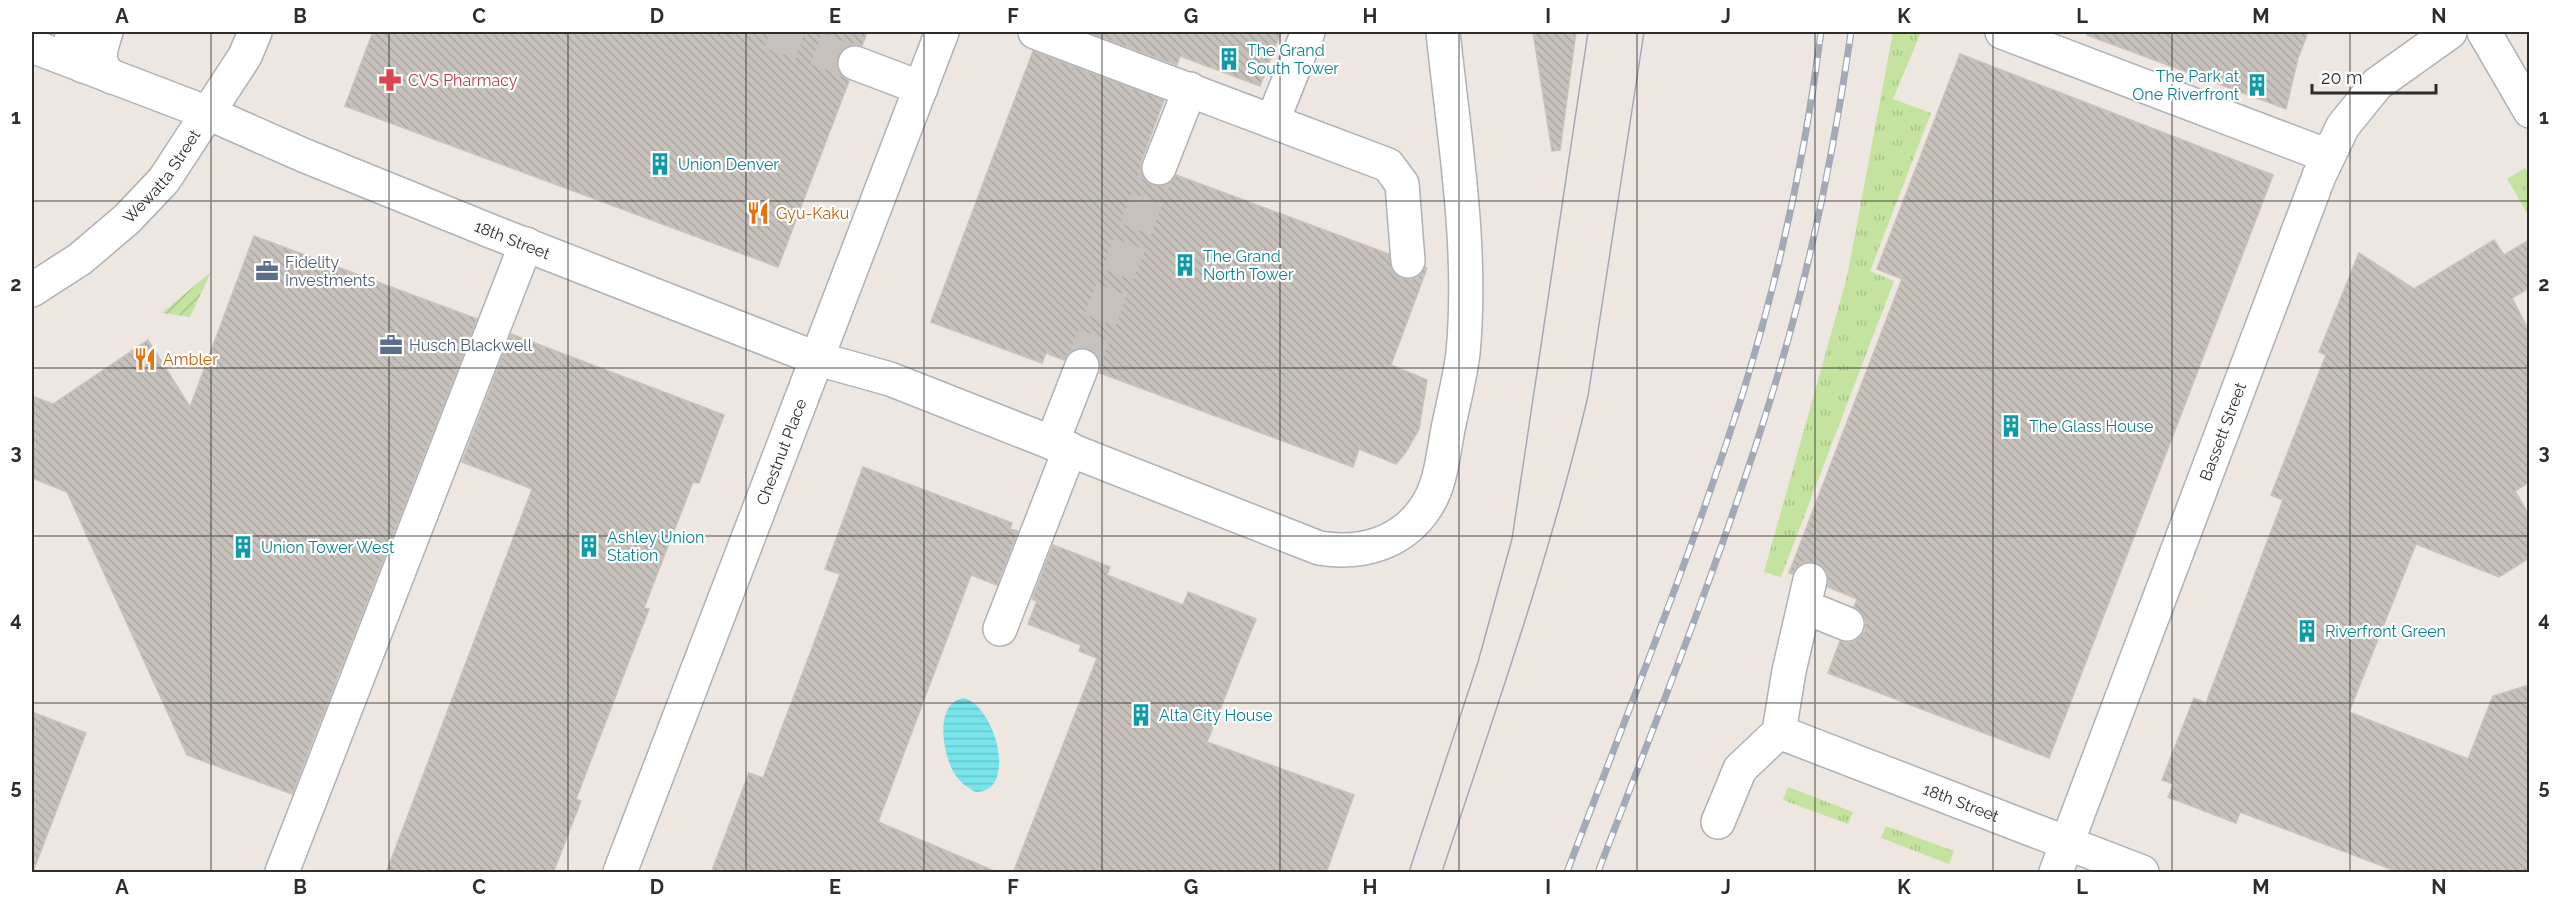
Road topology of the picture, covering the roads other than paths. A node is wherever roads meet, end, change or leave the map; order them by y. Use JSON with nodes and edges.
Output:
{"nodes":[{"id":1,"x":73,"y":32,"type":"edge"},
{"id":2,"x":106,"y":32,"type":"edge"},
{"id":3,"x":255,"y":32,"type":"edge"},
{"id":4,"x":942,"y":32,"type":"edge"},
{"id":5,"x":1035,"y":32,"type":"edge"},
{"id":6,"x":1308,"y":32,"type":"edge"},
{"id":7,"x":1443,"y":32,"type":"edge"},
{"id":8,"x":2002,"y":32,"type":"edge"},
{"id":9,"x":2450,"y":32,"type":"edge"},
{"id":10,"x":2484,"y":32,"type":"edge"},
{"id":11,"x":32,"y":46,"type":"edge"},
{"id":12,"x":855,"y":63,"type":"tunnel mouth"},
{"id":13,"x":98,"y":71,"type":"junction"},
{"id":14,"x":921,"y":88,"type":"junction"},
{"id":15,"x":1190,"y":89,"type":"junction"},
{"id":16,"x":2529,"y":111,"type":"edge"},
{"id":17,"x":208,"y":113,"type":"junction"},
{"id":18,"x":1273,"y":120,"type":"junction"},
{"id":19,"x":2328,"y":156,"type":"junction"},
{"id":20,"x":1159,"y":168,"type":"tunnel mouth"},
{"id":21,"x":526,"y":244,"type":"junction"},
{"id":22,"x":1408,"y":261,"type":"dead end"},
{"id":23,"x":32,"y":290,"type":"edge"},
{"id":24,"x":818,"y":359,"type":"junction"},
{"id":25,"x":1082,"y":366,"type":"tunnel mouth"},
{"id":26,"x":1061,"y":446,"type":"junction"},
{"id":27,"x":1827,"y":601,"type":"dead end"},
{"id":28,"x":1000,"y":629,"type":"dead end"},
{"id":29,"x":1779,"y":732,"type":"junction"},
{"id":30,"x":1718,"y":822,"type":"dead end"},
{"id":31,"x":2061,"y":858,"type":"edge"},
{"id":32,"x":282,"y":873,"type":"edge"},
{"id":33,"x":620,"y":873,"type":"edge"},
{"id":34,"x":2142,"y":873,"type":"edge"}],
"edges":[{"from":1,"to":13,"type":"street"},
{"from":2,"to":13,"type":"street"},
{"from":3,"to":17,"type":"street","name":"Wewatta Street"},
{"from":4,"to":14,"type":"street","name":"Chestnut Place"},
{"from":5,"to":15,"type":"street"},
{"from":6,"to":18,"type":"street"},
{"from":7,"to":26,"type":"street","name":"18th Street"},
{"from":8,"to":19,"type":"street"},
{"from":9,"to":19,"type":"street","name":"Bassett Street"},
{"from":10,"to":16,"type":"street"},
{"from":11,"to":13,"type":"street","name":"18th Street"},
{"from":12,"to":14,"type":"street"},
{"from":13,"to":17,"type":"street","name":"18th Street"},
{"from":14,"to":24,"type":"street","name":"Chestnut Place"},
{"from":15,"to":18,"type":"street"},
{"from":15,"to":20,"type":"street"},
{"from":17,"to":21,"type":"street","name":"18th Street"},
{"from":17,"to":23,"type":"street","name":"Wewatta Street"},
{"from":18,"to":22,"type":"street"},
{"from":19,"to":31,"type":"street","name":"Bassett Street"},
{"from":21,"to":24,"type":"street","name":"18th Street"},
{"from":21,"to":32,"type":"street"},
{"from":24,"to":26,"type":"street","name":"18th Street"},
{"from":24,"to":33,"type":"street","name":"Chestnut Place"},
{"from":25,"to":26,"type":"street"},
{"from":26,"to":28,"type":"street"},
{"from":27,"to":29,"type":"street"},
{"from":29,"to":30,"type":"street"},
{"from":29,"to":31,"type":"street","name":"18th Street"},
{"from":31,"to":34,"type":"street","name":"18th Street"}]}
